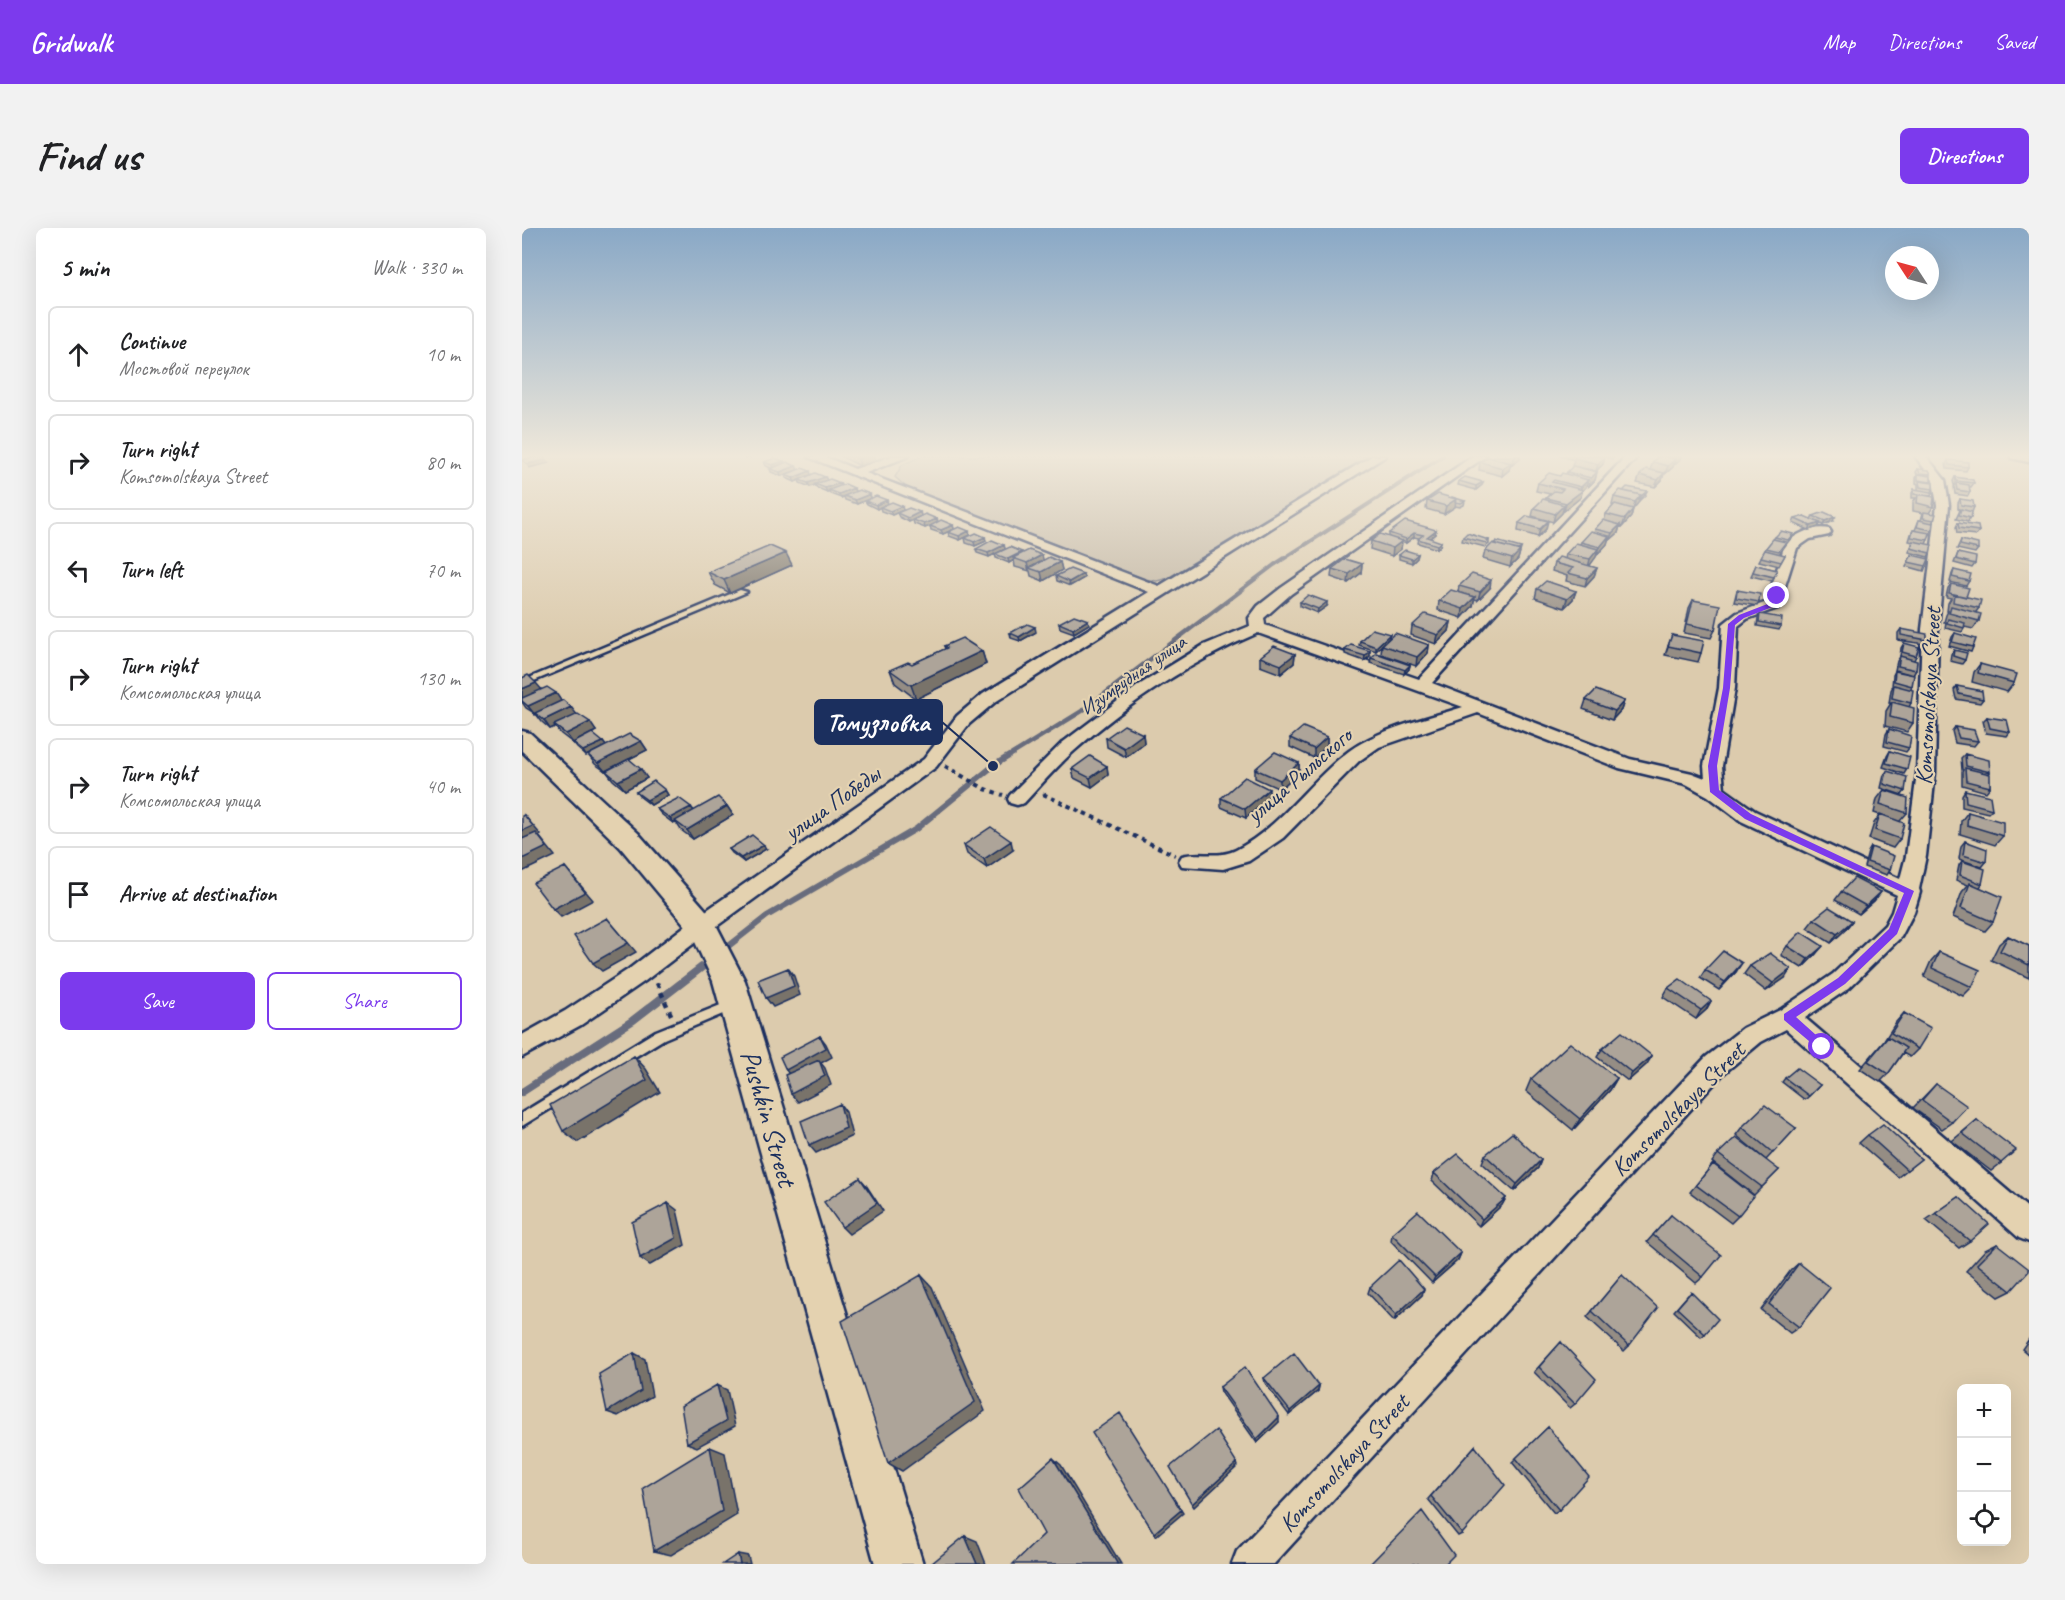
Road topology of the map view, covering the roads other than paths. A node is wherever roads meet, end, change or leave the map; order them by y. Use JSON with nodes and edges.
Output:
{"nodes":[{"id":1,"x":972,"y":518,"type":"edge"},
{"id":2,"x":1279,"y":518,"type":"edge"},
{"id":3,"x":1391,"y":518,"type":"edge"},
{"id":4,"x":1576,"y":518,"type":"edge"},
{"id":5,"x":1942,"y":518,"type":"edge"},
{"id":6,"x":1824,"y":532,"type":"dead end"},
{"id":7,"x":1160,"y":591,"type":"junction"},
{"id":8,"x":743,"y":592,"type":"dead end"},
{"id":9,"x":1258,"y":628,"type":"junction"},
{"id":10,"x":522,"y":684,"type":"edge"},
{"id":11,"x":1422,"y":685,"type":"junction"},
{"id":12,"x":1478,"y":707,"type":"junction"},
{"id":13,"x":522,"y":738,"type":"edge"},
{"id":14,"x":1715,"y":792,"type":"junction"},
{"id":15,"x":1017,"y":799,"type":"dead end"},
{"id":16,"x":1189,"y":861,"type":"road end"},
{"id":17,"x":1910,"y":891,"type":"junction"},
{"id":18,"x":704,"y":928,"type":"junction"},
{"id":19,"x":732,"y":992,"type":"junction"},
{"id":20,"x":1788,"y":1017,"type":"junction"},
{"id":21,"x":522,"y":1047,"type":"edge"},
{"id":22,"x":522,"y":1120,"type":"edge"},
{"id":23,"x":2029,"y":1228,"type":"edge"},
{"id":24,"x":899,"y":1564,"type":"edge"},
{"id":25,"x":1250,"y":1564,"type":"edge"}],
"edges":[{"from":1,"to":7,"type":"street"},
{"from":2,"to":7,"type":"street","name":"улица Победы"},
{"from":3,"to":9,"type":"street"},
{"from":4,"to":11,"type":"street"},
{"from":5,"to":17,"type":"street","name":"Komsomolskaya Street"},
{"from":6,"to":14,"type":"street"},
{"from":7,"to":18,"type":"street","name":"улица Победы"},
{"from":8,"to":10,"type":"lane"},
{"from":9,"to":11,"type":"street"},
{"from":9,"to":15,"type":"street","name":"Изумрудная улица"},
{"from":11,"to":12,"type":"street"},
{"from":12,"to":14,"type":"street"},
{"from":12,"to":16,"type":"street","name":"улица Рыльского"},
{"from":13,"to":18,"type":"main road","name":"Pushkin Street"},
{"from":14,"to":17,"type":"street"},
{"from":17,"to":20,"type":"street","name":"Komsomolskaya Street"},
{"from":18,"to":19,"type":"main road","name":"Pushkin Street"},
{"from":18,"to":21,"type":"street","name":"улица Победы"},
{"from":19,"to":22,"type":"lane"},
{"from":19,"to":24,"type":"main road","name":"Pushkin Street"},
{"from":20,"to":23,"type":"street"},
{"from":20,"to":25,"type":"street","name":"Komsomolskaya Street"}]}
